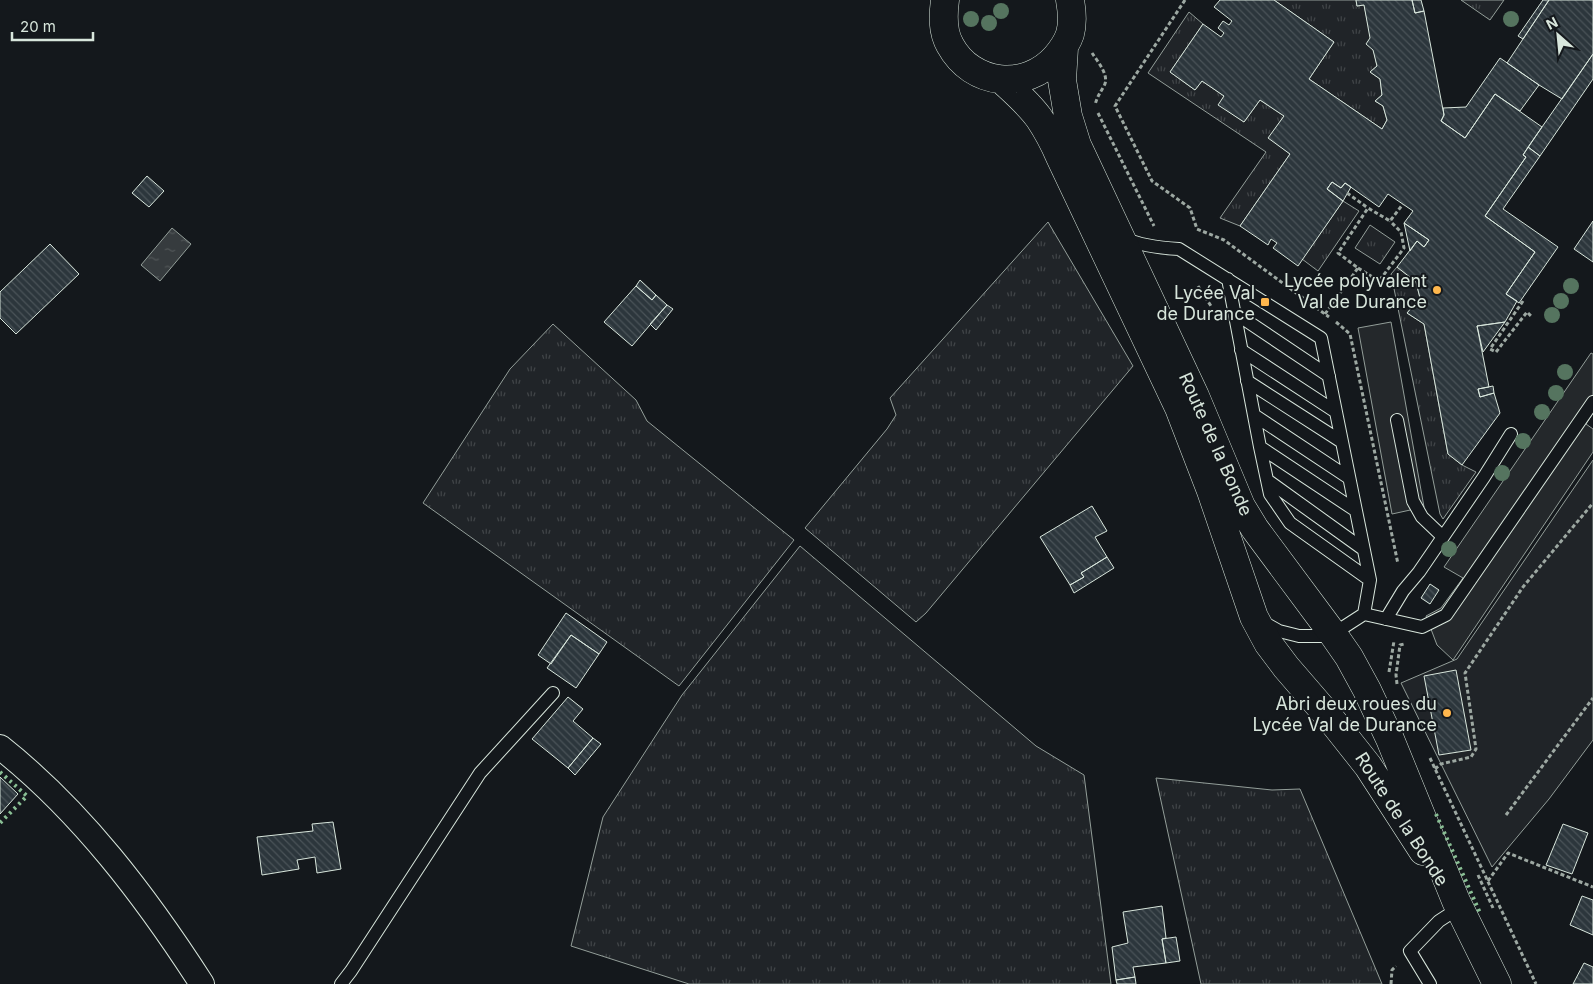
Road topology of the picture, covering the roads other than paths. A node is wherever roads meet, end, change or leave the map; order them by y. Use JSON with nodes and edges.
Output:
{"nodes":[{"id":1,"x":945,"y":0,"type":"edge"},
{"id":2,"x":1070,"y":0,"type":"edge"},
{"id":3,"x":1076,"y":48,"type":"junction"},
{"id":4,"x":1002,"y":80,"type":"junction"},
{"id":5,"x":1119,"y":235,"type":"junction"},
{"id":6,"x":1228,"y":279,"type":"junction"},
{"id":7,"x":1235,"y":313,"type":"junction"},
{"id":8,"x":1241,"y":350,"type":"junction"},
{"id":9,"x":1329,"y":376,"type":"junction"},
{"id":10,"x":1247,"y":381,"type":"junction"},
{"id":11,"x":1593,"y":402,"type":"edge"},
{"id":12,"x":1336,"y":412,"type":"junction"},
{"id":13,"x":1254,"y":415,"type":"junction"},
{"id":14,"x":1397,"y":420,"type":"dead end"},
{"id":15,"x":1511,"y":434,"type":"dead end"},
{"id":16,"x":1342,"y":442,"type":"junction"},
{"id":17,"x":1260,"y":447,"type":"junction"},
{"id":18,"x":1349,"y":478,"type":"junction"},
{"id":19,"x":1267,"y":480,"type":"junction"},
{"id":20,"x":1356,"y":510,"type":"junction"},
{"id":21,"x":1443,"y":537,"type":"junction"},
{"id":22,"x":1363,"y":549,"type":"junction"},
{"id":23,"x":1370,"y":580,"type":"junction"},
{"id":24,"x":1364,"y":614,"type":"junction"},
{"id":25,"x":1254,"y":617,"type":"junction"},
{"id":26,"x":1386,"y":619,"type":"junction"},
{"id":27,"x":1333,"y":634,"type":"junction"},
{"id":28,"x":553,"y":693,"type":"dead end"},
{"id":29,"x":0,"y":747,"type":"edge"},
{"id":30,"x":1458,"y":905,"type":"junction"},
{"id":31,"x":202,"y":984,"type":"edge"},
{"id":32,"x":341,"y":984,"type":"edge"},
{"id":33,"x":1430,"y":984,"type":"edge"},
{"id":34,"x":1498,"y":984,"type":"edge"}],
"edges":[{"from":1,"to":4,"type":"main road"},
{"from":2,"to":3,"type":"main road"},
{"from":3,"to":4,"type":"main road"},
{"from":3,"to":5,"type":"main road","name":"Route de la Bonde"},
{"from":4,"to":25,"type":"main road","name":"Route de la Bonde"},
{"from":5,"to":6,"type":"lane"},
{"from":5,"to":27,"type":"main road","name":"Route de la Bonde"},
{"from":6,"to":7,"type":"lane"},
{"from":6,"to":9,"type":"lane"},
{"from":7,"to":8,"type":"lane"},
{"from":7,"to":9,"type":"lane"},
{"from":8,"to":10,"type":"lane"},
{"from":8,"to":12,"type":"lane"},
{"from":9,"to":12,"type":"lane"},
{"from":10,"to":13,"type":"lane"},
{"from":10,"to":16,"type":"lane"},
{"from":11,"to":26,"type":"lane"},
{"from":12,"to":16,"type":"lane"},
{"from":13,"to":17,"type":"lane"},
{"from":13,"to":18,"type":"lane"},
{"from":14,"to":21,"type":"lane"},
{"from":15,"to":21,"type":"lane"},
{"from":16,"to":18,"type":"lane"},
{"from":17,"to":19,"type":"lane"},
{"from":17,"to":20,"type":"lane"},
{"from":18,"to":20,"type":"lane"},
{"from":19,"to":22,"type":"lane"},
{"from":19,"to":23,"type":"lane"},
{"from":20,"to":22,"type":"lane"},
{"from":21,"to":26,"type":"lane"},
{"from":22,"to":23,"type":"lane"},
{"from":23,"to":24,"type":"lane"},
{"from":24,"to":26,"type":"lane"},
{"from":24,"to":27,"type":"lane"},
{"from":25,"to":27,"type":"lane"},
{"from":25,"to":30,"type":"main road","name":"Route de la Bonde"},
{"from":27,"to":30,"type":"main road","name":"Route de la Bonde"},
{"from":28,"to":32,"type":"lane"},
{"from":29,"to":31,"type":"street"},
{"from":30,"to":33,"type":"lane"},
{"from":30,"to":34,"type":"main road","name":"Route de la Bonde"}]}
